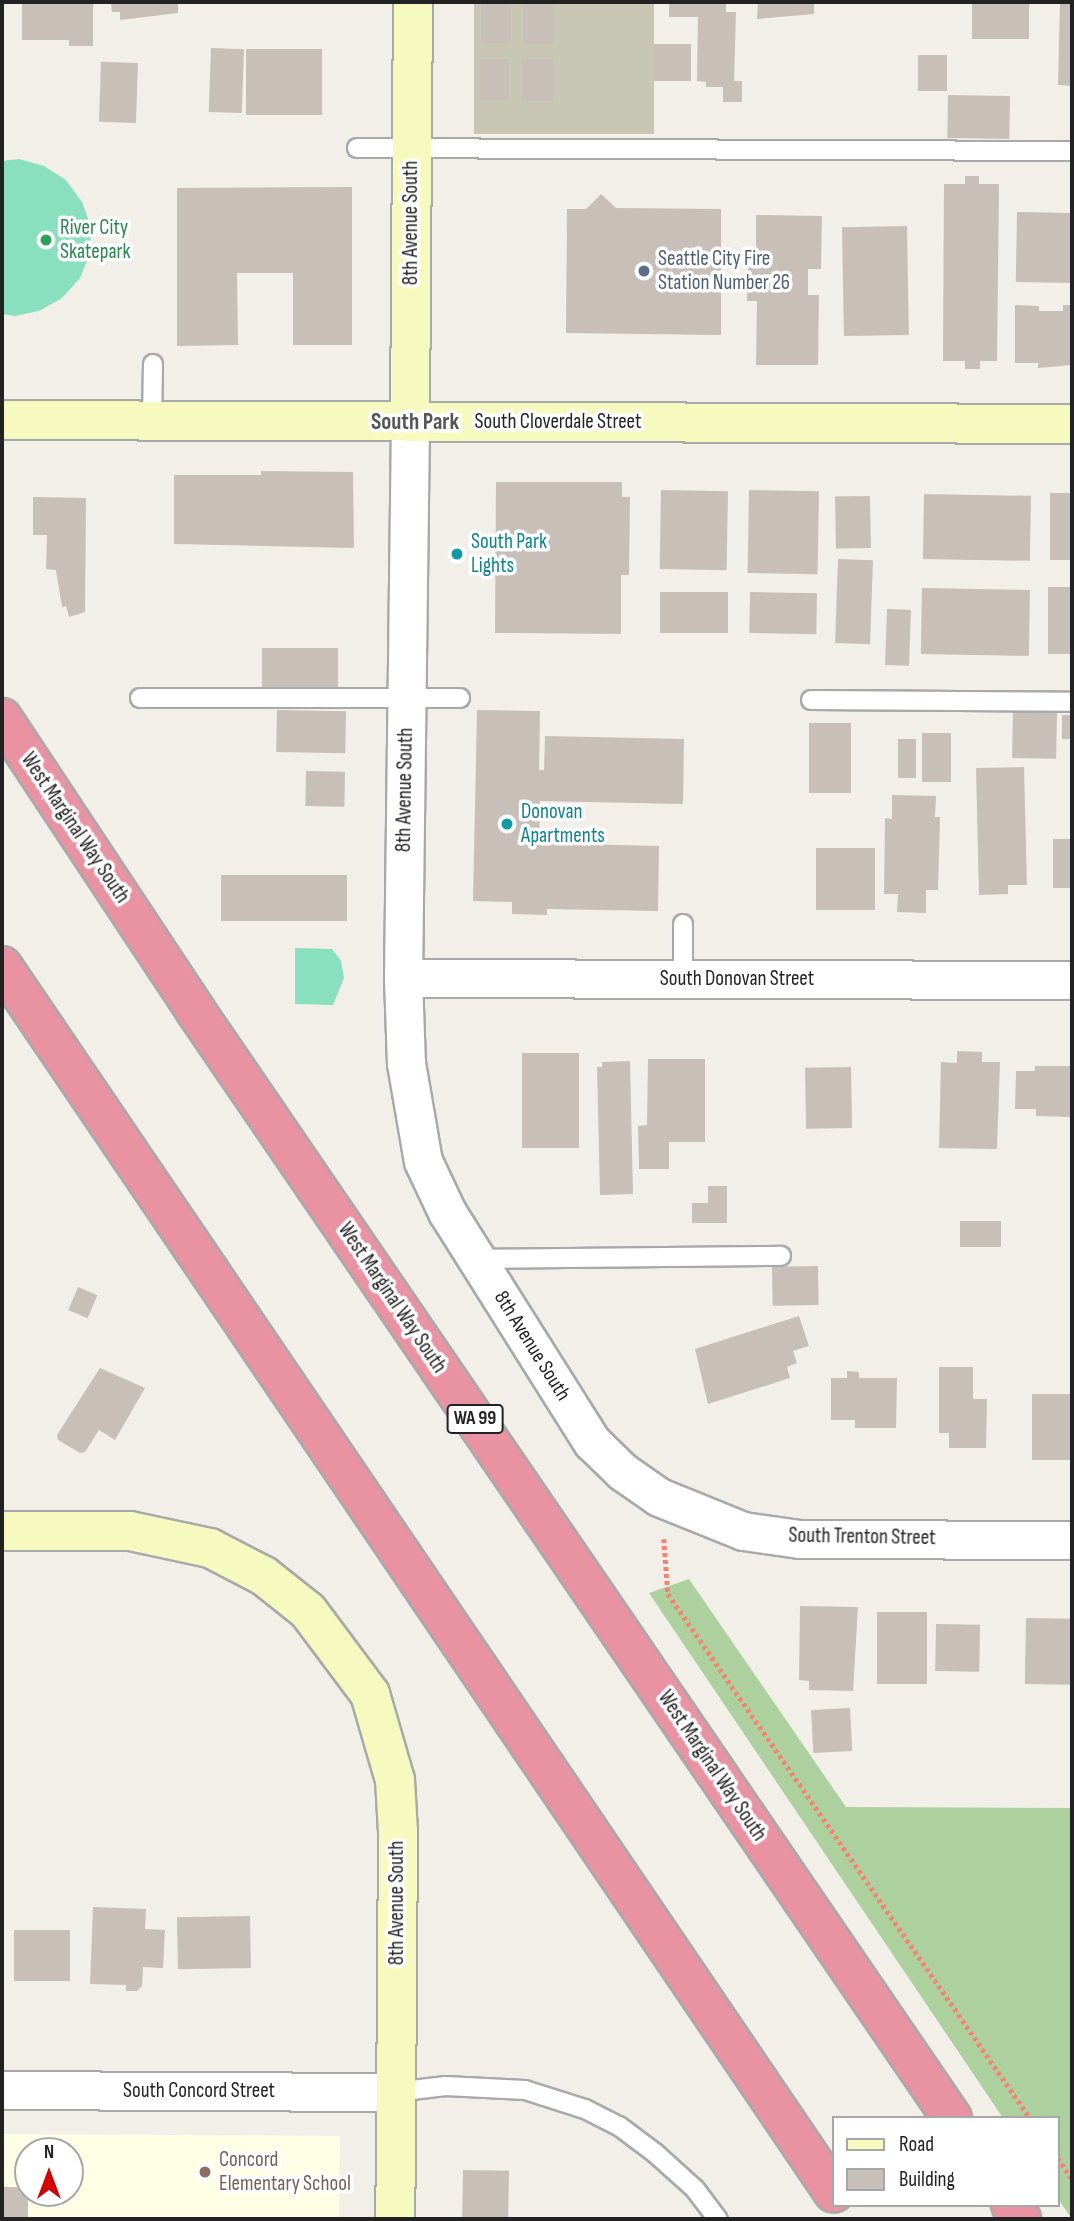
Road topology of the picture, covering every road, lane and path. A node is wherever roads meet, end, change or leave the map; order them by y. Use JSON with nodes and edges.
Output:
{"nodes":[{"id":1,"x":413,"y":2,"type":"edge"},
{"id":2,"x":356,"y":148,"type":"dead end"},
{"id":3,"x":412,"y":149,"type":"junction"},
{"id":4,"x":1072,"y":151,"type":"edge"},
{"id":5,"x":153,"y":364,"type":"dead end"},
{"id":6,"x":2,"y":420,"type":"edge"},
{"id":7,"x":152,"y":421,"type":"junction"},
{"id":8,"x":410,"y":422,"type":"junction"},
{"id":9,"x":1072,"y":424,"type":"edge"},
{"id":10,"x":406,"y":697,"type":"junction"},
{"id":11,"x":140,"y":698,"type":"dead end"},
{"id":12,"x":460,"y":698,"type":"dead end"},
{"id":13,"x":811,"y":700,"type":"dead end"},
{"id":14,"x":1072,"y":702,"type":"edge"},
{"id":15,"x":2,"y":718,"type":"edge"},
{"id":16,"x":683,"y":924,"type":"dead end"},
{"id":17,"x":2,"y":966,"type":"edge"},
{"id":18,"x":402,"y":978,"type":"junction"},
{"id":19,"x":682,"y":979,"type":"junction"},
{"id":20,"x":1072,"y":980,"type":"edge"},
{"id":21,"x":781,"y":1256,"type":"dead end"},
{"id":22,"x":477,"y":1259,"type":"junction"},
{"id":23,"x":659,"y":1497,"type":"joint"},
{"id":24,"x":2,"y":1531,"type":"edge"},
{"id":25,"x":664,"y":1534,"type":"dead end"},
{"id":26,"x":1072,"y":1540,"type":"edge"},
{"id":27,"x":2,"y":2090,"type":"edge"},
{"id":28,"x":396,"y":2092,"type":"junction"},
{"id":29,"x":951,"y":2116,"type":"edge"},
{"id":30,"x":1029,"y":2116,"type":"edge"},
{"id":31,"x":1060,"y":2161,"type":"edge"},
{"id":32,"x":1072,"y":2179,"type":"edge"},
{"id":33,"x":832,"y":2190,"type":"edge"},
{"id":34,"x":395,"y":2219,"type":"edge"},
{"id":35,"x":718,"y":2219,"type":"edge"}],
"edges":[{"from":1,"to":3,"type":"street","name":"8th Avenue South"},
{"from":2,"to":3,"type":"lane"},
{"from":3,"to":4,"type":"lane"},
{"from":3,"to":8,"type":"street","name":"8th Avenue South"},
{"from":5,"to":7,"type":"lane"},
{"from":6,"to":7,"type":"street","name":"South Cloverdale Street"},
{"from":7,"to":8,"type":"street","name":"South Cloverdale Street"},
{"from":8,"to":9,"type":"street","name":"South Cloverdale Street"},
{"from":8,"to":10,"type":"street","name":"8th Avenue South"},
{"from":10,"to":11,"type":"lane"},
{"from":10,"to":12,"type":"lane"},
{"from":10,"to":18,"type":"street","name":"8th Avenue South"},
{"from":13,"to":14,"type":"lane"},
{"from":15,"to":29,"type":"highway","name":"West Marginal Way South","number":"WA 99"},
{"from":16,"to":19,"type":"lane"},
{"from":17,"to":33,"type":"highway"},
{"from":18,"to":19,"type":"street","name":"South Donovan Street"},
{"from":18,"to":22,"type":"street","name":"8th Avenue South"},
{"from":19,"to":20,"type":"street","name":"South Donovan Street"},
{"from":21,"to":22,"type":"lane"},
{"from":22,"to":23,"type":"street","name":"8th Avenue South"},
{"from":23,"to":26,"type":"street","name":"South Trenton Street"},
{"from":24,"to":28,"type":"street","name":"8th Avenue South"},
{"from":25,"to":30,"type":"path"},
{"from":27,"to":28,"type":"street","name":"South Concord Street"},
{"from":28,"to":34,"type":"street","name":"8th Avenue South"},
{"from":28,"to":35,"type":"lane"},
{"from":31,"to":32,"type":"path"}]}
